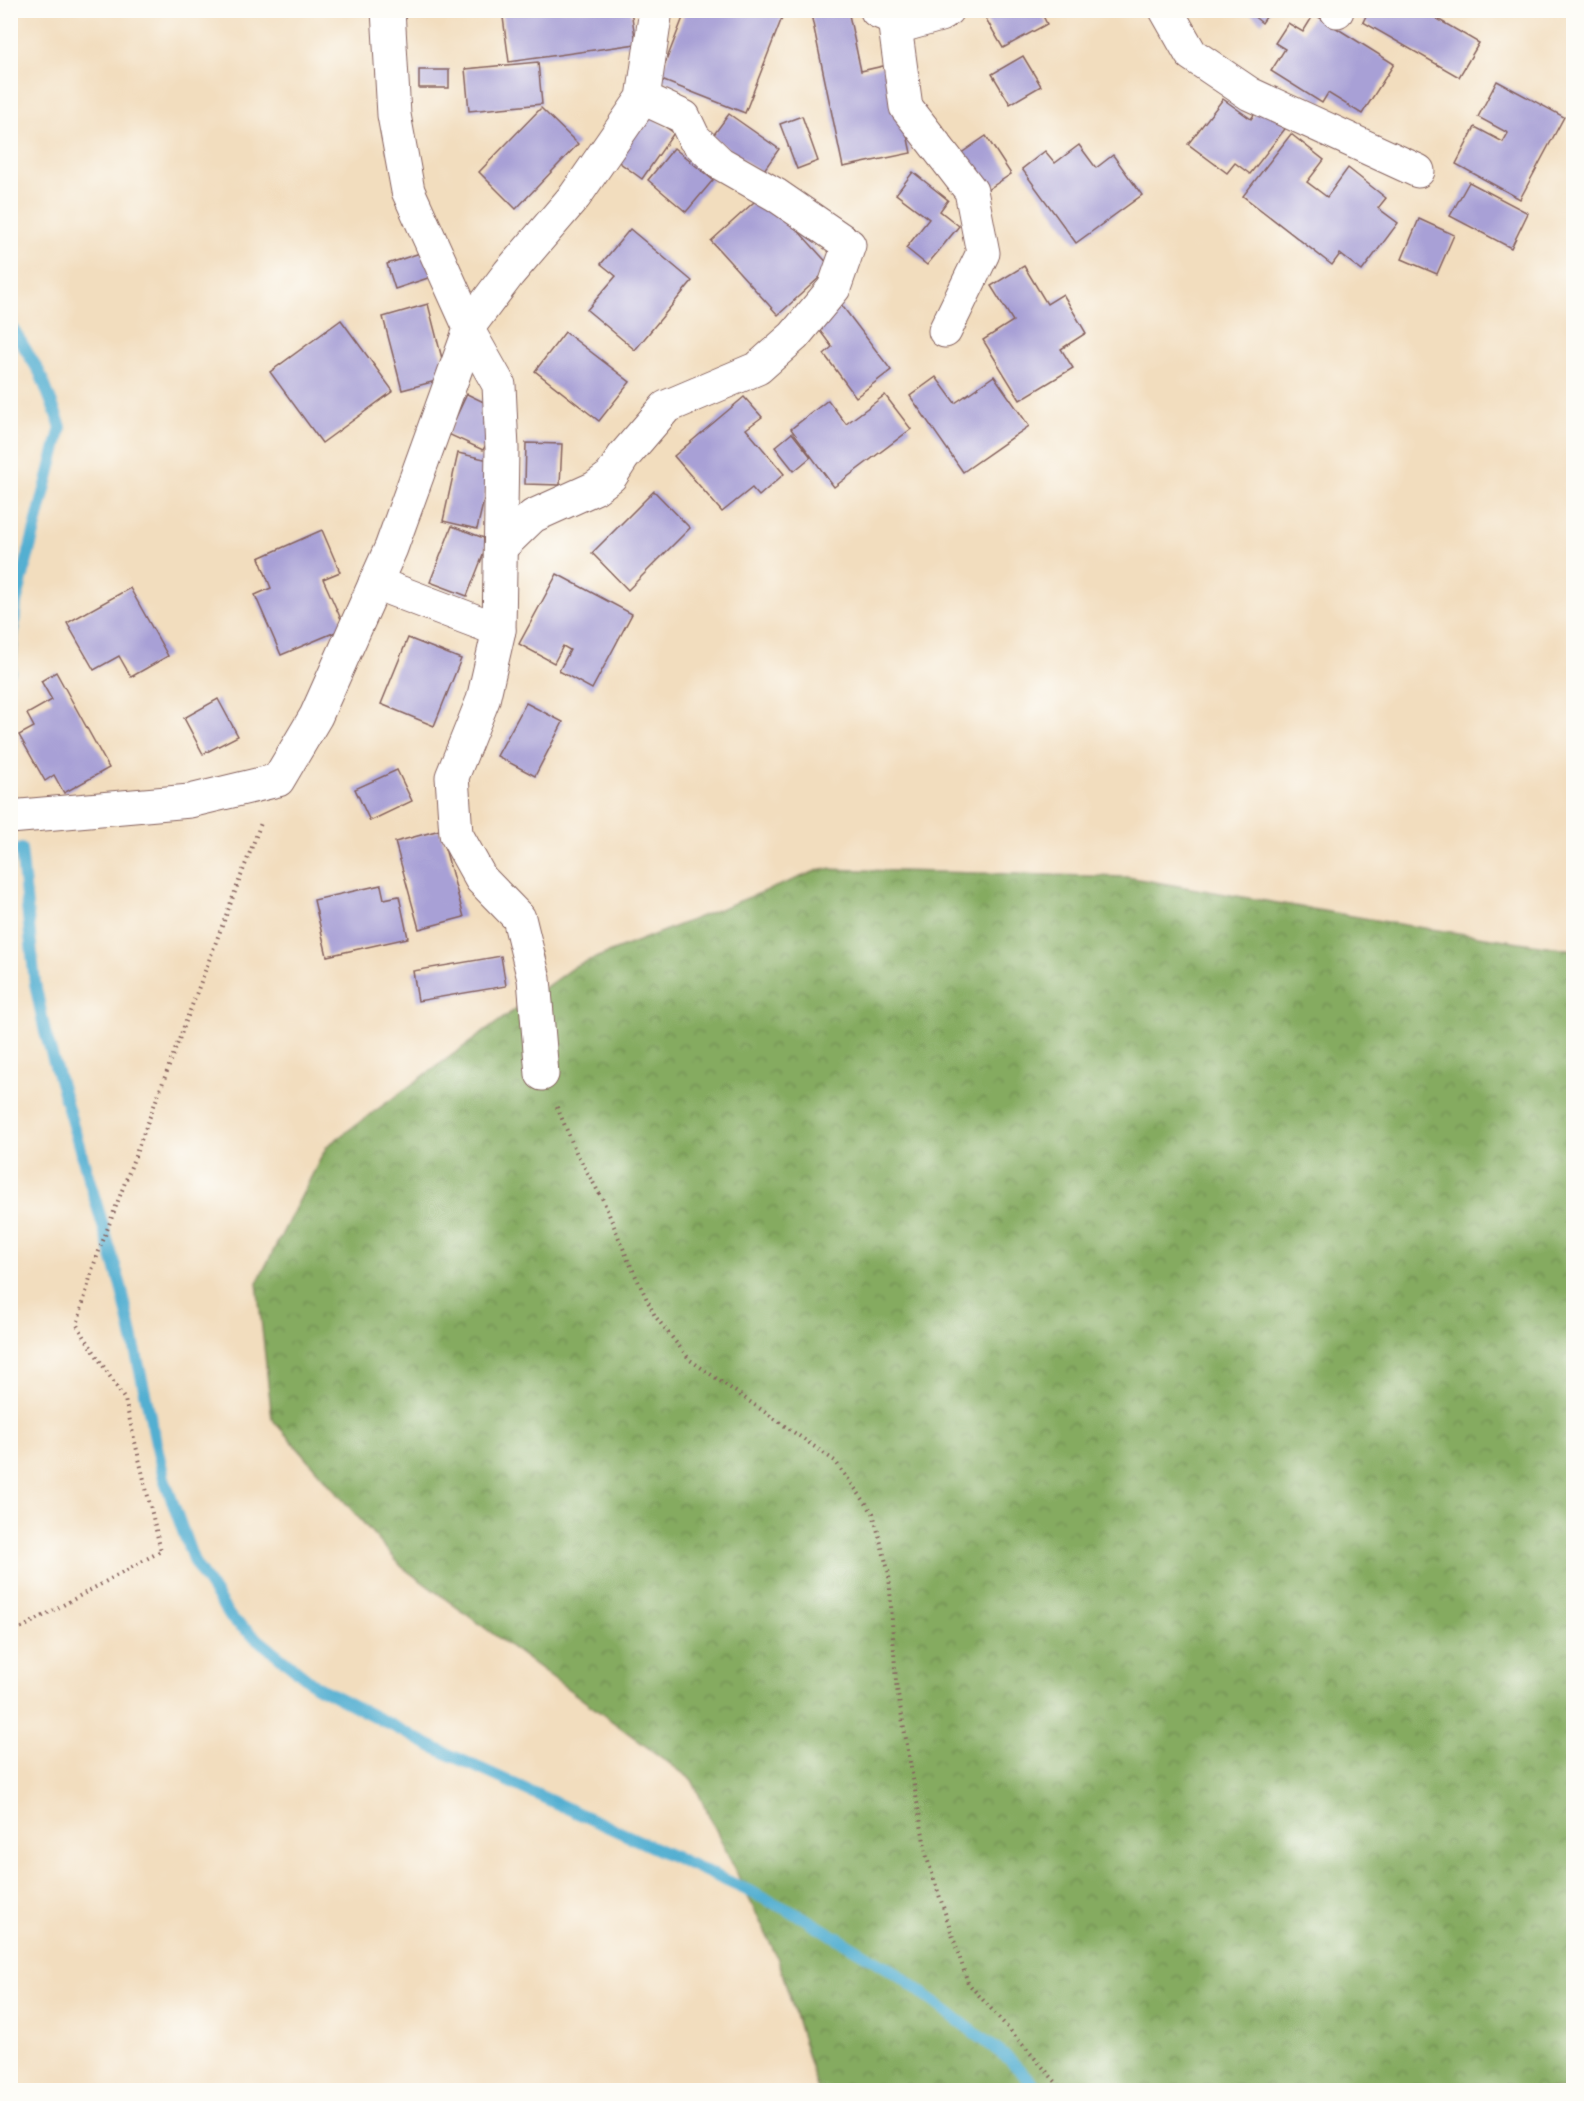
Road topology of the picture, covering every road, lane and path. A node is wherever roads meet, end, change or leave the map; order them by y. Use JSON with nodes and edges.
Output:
{"nodes":[{"id":1,"x":388,"y":10,"type":"edge"},
{"id":2,"x":653,"y":10,"type":"edge"},
{"id":3,"x":946,"y":10,"type":"edge"},
{"id":4,"x":1166,"y":10,"type":"edge"},
{"id":5,"x":885,"y":15,"type":"edge"},
{"id":6,"x":643,"y":98,"type":"junction"},
{"id":7,"x":1418,"y":171,"type":"dead end"},
{"id":8,"x":469,"y":329,"type":"junction"},
{"id":9,"x":945,"y":331,"type":"dead end"},
{"id":10,"x":501,"y":547,"type":"junction"},
{"id":11,"x":375,"y":583,"type":"junction"},
{"id":12,"x":499,"y":630,"type":"junction"},
{"id":13,"x":278,"y":780,"type":"junction"},
{"id":14,"x":10,"y":817,"type":"edge"},
{"id":15,"x":542,"y":1074,"type":"joint"},
{"id":16,"x":10,"y":1632,"type":"edge"},
{"id":17,"x":1063,"y":2091,"type":"edge"}],
"edges":[{"from":1,"to":8,"type":"street"},
{"from":2,"to":6,"type":"street"},
{"from":3,"to":5,"type":"street"},
{"from":4,"to":7,"type":"street"},
{"from":5,"to":9,"type":"street"},
{"from":6,"to":8,"type":"street"},
{"from":6,"to":10,"type":"street"},
{"from":8,"to":10,"type":"street"},
{"from":8,"to":11,"type":"street"},
{"from":10,"to":12,"type":"street"},
{"from":11,"to":12,"type":"street"},
{"from":11,"to":13,"type":"street"},
{"from":12,"to":15,"type":"street"},
{"from":13,"to":14,"type":"street"},
{"from":13,"to":16,"type":"path"},
{"from":15,"to":17,"type":"path"}]}
